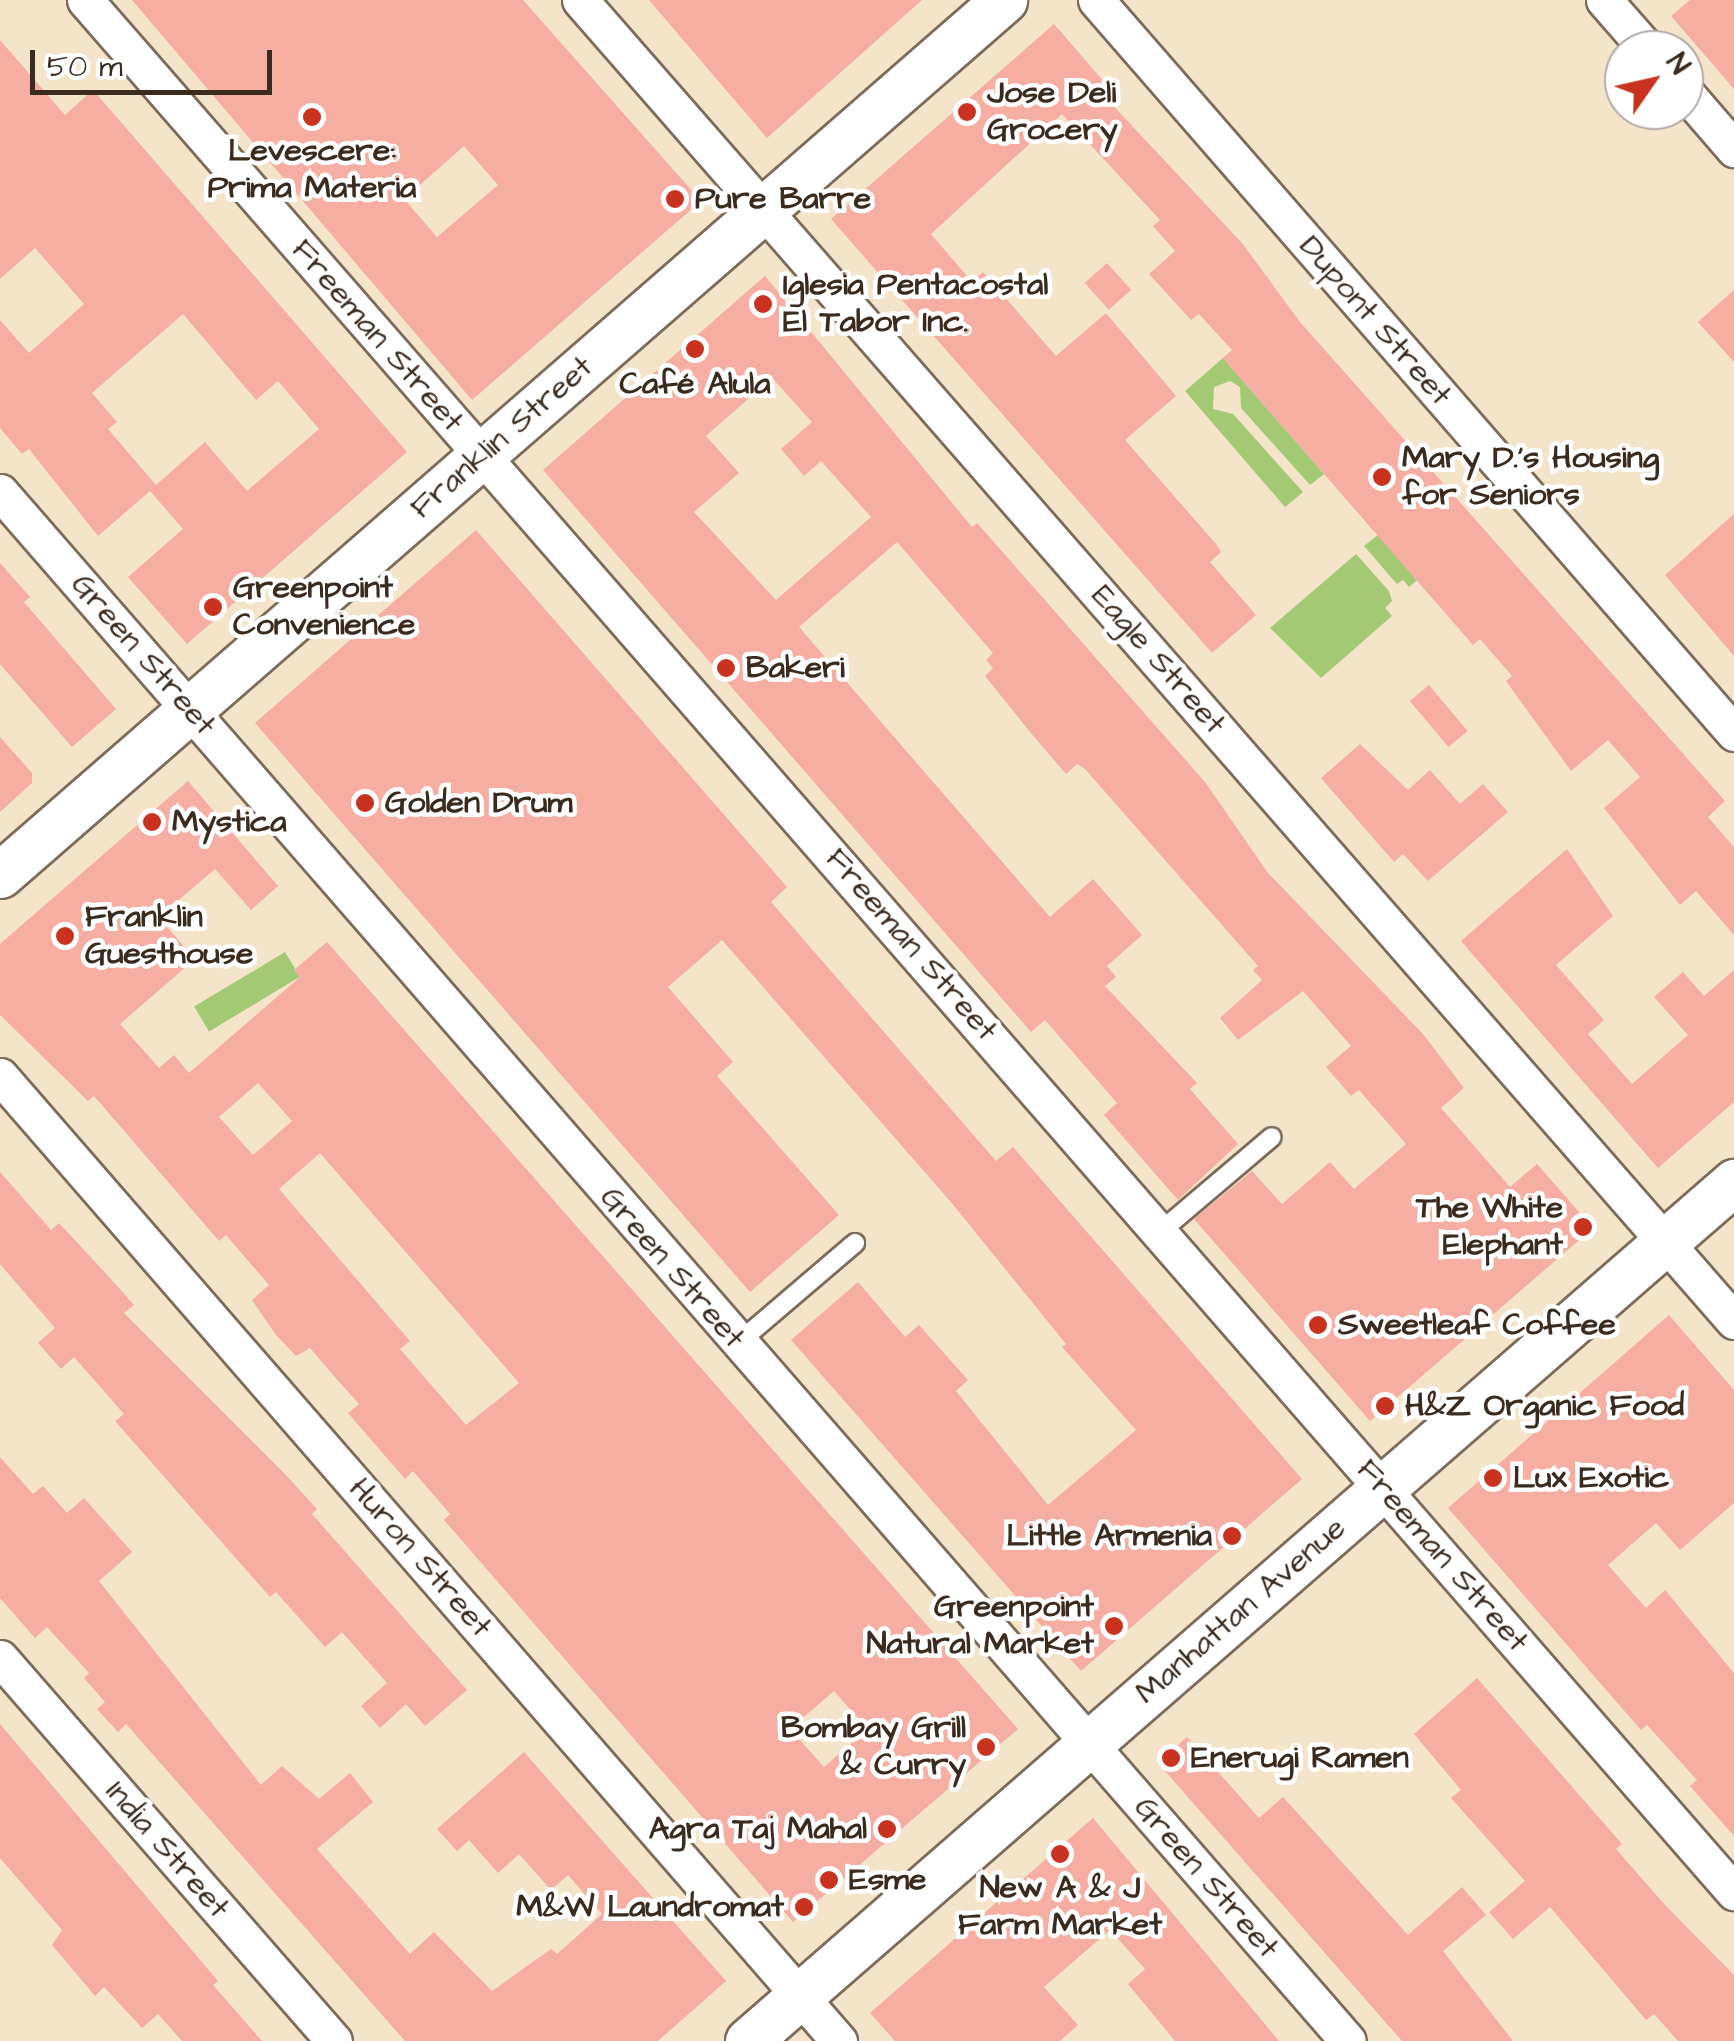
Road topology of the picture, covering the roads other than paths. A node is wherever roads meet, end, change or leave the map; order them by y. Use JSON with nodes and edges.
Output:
{"nodes":[{"id":1,"x":85,"y":0,"type":"edge"},
{"id":2,"x":580,"y":0,"type":"edge"},
{"id":3,"x":1096,"y":0,"type":"edge"},
{"id":4,"x":1604,"y":0,"type":"edge"},
{"id":5,"x":984,"y":6,"type":"edge"},
{"id":6,"x":1630,"y":30,"type":"edge"},
{"id":7,"x":1704,"y":114,"type":"edge"},
{"id":8,"x":1734,"y":148,"type":"edge"},
{"id":9,"x":764,"y":209,"type":"junction"},
{"id":10,"x":481,"y":456,"type":"junction"},
{"id":11,"x":0,"y":492,"type":"edge"},
{"id":12,"x":190,"y":710,"type":"junction"},
{"id":13,"x":1734,"y":733,"type":"edge"},
{"id":14,"x":0,"y":875,"type":"edge"},
{"id":15,"x":0,"y":1076,"type":"edge"},
{"id":16,"x":1272,"y":1137,"type":"dead end"},
{"id":17,"x":1734,"y":1182,"type":"edge"},
{"id":18,"x":1161,"y":1230,"type":"junction"},
{"id":19,"x":1666,"y":1242,"type":"junction"},
{"id":20,"x":855,"y":1243,"type":"dead end"},
{"id":21,"x":1734,"y":1321,"type":"edge"},
{"id":22,"x":738,"y":1344,"type":"junction"},
{"id":23,"x":1382,"y":1488,"type":"junction"},
{"id":24,"x":0,"y":1658,"type":"edge"},
{"id":25,"x":1089,"y":1744,"type":"junction"},
{"id":26,"x":1734,"y":1892,"type":"edge"},
{"id":27,"x":800,"y":1996,"type":"junction"},
{"id":28,"x":334,"y":2041,"type":"edge"},
{"id":29,"x":748,"y":2041,"type":"edge"},
{"id":30,"x":839,"y":2041,"type":"edge"},
{"id":31,"x":1348,"y":2041,"type":"edge"}],
"edges":[{"from":1,"to":10,"type":"street","name":"Freeman Street"},
{"from":2,"to":9,"type":"street","name":"Eagle Street"},
{"from":3,"to":13,"type":"street","name":"Dupont Street"},
{"from":4,"to":6,"type":"street"},
{"from":5,"to":9,"type":"street","name":"Franklin Street"},
{"from":7,"to":8,"type":"street"},
{"from":9,"to":10,"type":"street","name":"Franklin Street"},
{"from":9,"to":19,"type":"street","name":"Eagle Street"},
{"from":10,"to":12,"type":"street","name":"Franklin Street"},
{"from":10,"to":18,"type":"street","name":"Freeman Street"},
{"from":11,"to":12,"type":"street","name":"Green Street"},
{"from":12,"to":14,"type":"street","name":"Franklin Street"},
{"from":12,"to":22,"type":"street","name":"Green Street"},
{"from":15,"to":27,"type":"street","name":"Huron Street"},
{"from":16,"to":18,"type":"lane"},
{"from":17,"to":19,"type":"street","name":"Manhattan Avenue"},
{"from":18,"to":23,"type":"street","name":"Freeman Street"},
{"from":19,"to":21,"type":"street","name":"Eagle Street"},
{"from":19,"to":23,"type":"street","name":"Manhattan Avenue"},
{"from":20,"to":22,"type":"lane"},
{"from":22,"to":25,"type":"street","name":"Green Street"},
{"from":23,"to":25,"type":"street","name":"Manhattan Avenue"},
{"from":23,"to":26,"type":"street","name":"Freeman Street"},
{"from":24,"to":28,"type":"street","name":"India Street"},
{"from":25,"to":27,"type":"street","name":"Manhattan Avenue"},
{"from":25,"to":31,"type":"street","name":"Green Street"},
{"from":27,"to":29,"type":"street","name":"Manhattan Avenue"},
{"from":27,"to":30,"type":"street","name":"Huron Street"}]}
